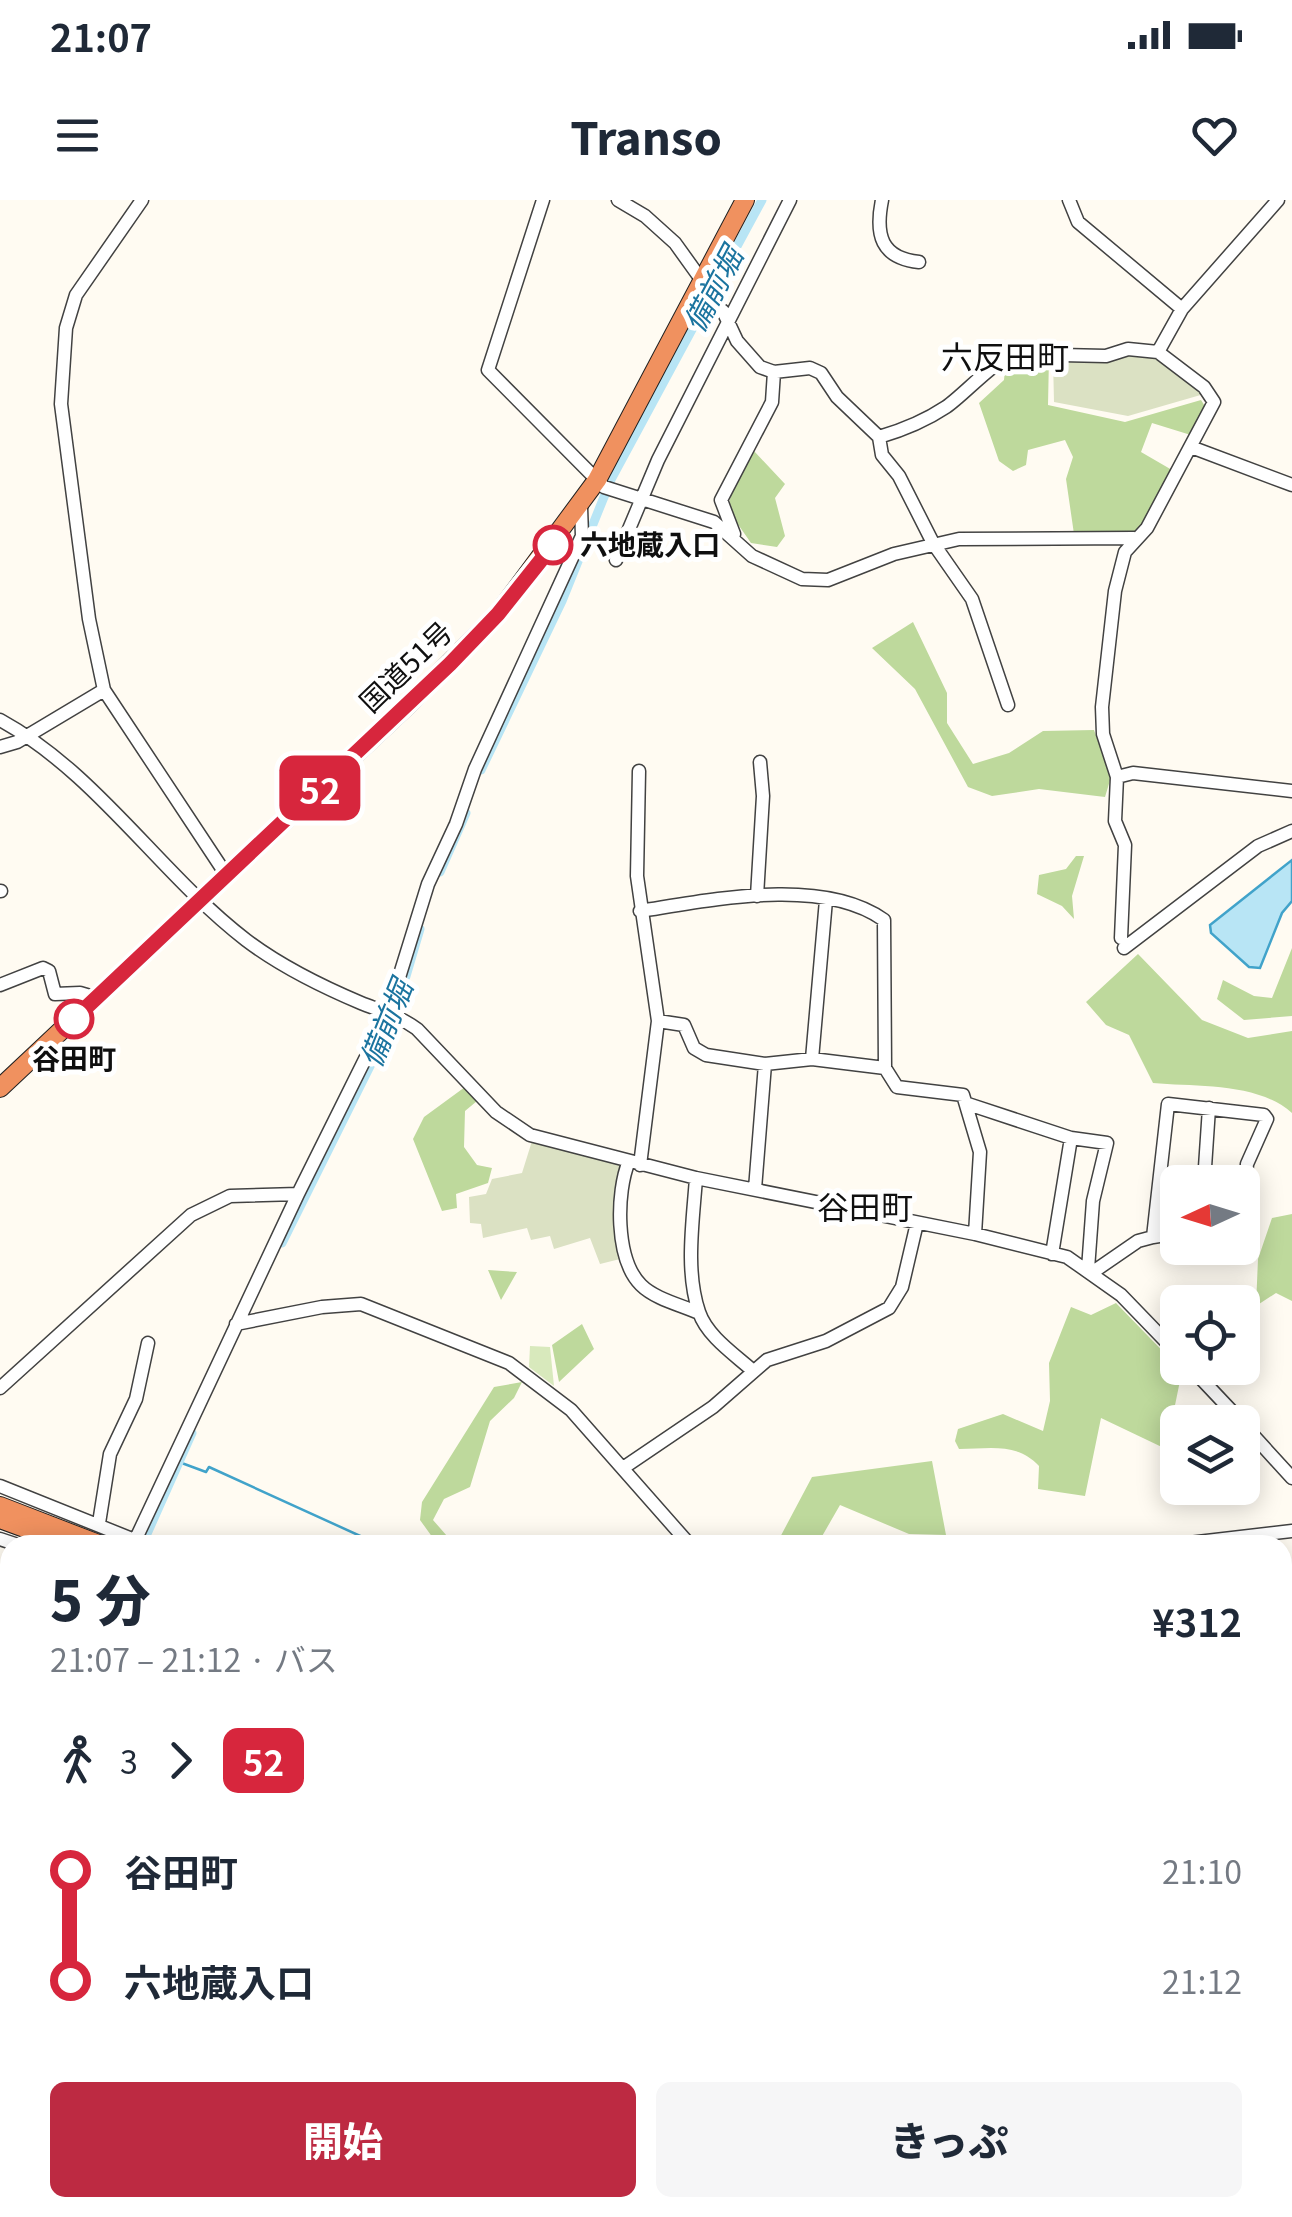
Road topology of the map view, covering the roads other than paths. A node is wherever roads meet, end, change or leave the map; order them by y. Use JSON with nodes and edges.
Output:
{"nodes":[{"id":1,"x":142,"y":200,"type":"edge"},
{"id":2,"x":543,"y":200,"type":"edge"},
{"id":3,"x":618,"y":200,"type":"edge"},
{"id":4,"x":744,"y":200,"type":"edge"},
{"id":5,"x":790,"y":200,"type":"edge"},
{"id":6,"x":882,"y":200,"type":"edge"},
{"id":7,"x":1070,"y":200,"type":"edge"},
{"id":8,"x":1278,"y":200,"type":"edge"},
{"id":9,"x":919,"y":262,"type":"dead end"},
{"id":10,"x":705,"y":293,"type":"junction"},
{"id":11,"x":1182,"y":309,"type":"junction"},
{"id":12,"x":726,"y":322,"type":"junction"},
{"id":13,"x":1158,"y":352,"type":"junction"},
{"id":14,"x":774,"y":372,"type":"junction"},
{"id":15,"x":879,"y":437,"type":"junction"},
{"id":16,"x":1192,"y":447,"type":"junction"},
{"id":17,"x":597,"y":480,"type":"junction"},
{"id":18,"x":1292,"y":485,"type":"edge"},
{"id":19,"x":641,"y":497,"type":"junction"},
{"id":20,"x":581,"y":507,"type":"junction"},
{"id":21,"x":1134,"y":538,"type":"junction"},
{"id":22,"x":933,"y":543,"type":"junction"},
{"id":23,"x":737,"y":544,"type":"junction"},
{"id":24,"x":616,"y":560,"type":"dead end"},
{"id":25,"x":104,"y":690,"type":"junction"},
{"id":26,"x":1008,"y":704,"type":"dead end"},
{"id":27,"x":0,"y":720,"type":"edge"},
{"id":28,"x":26,"y":735,"type":"junction"},
{"id":29,"x":0,"y":747,"type":"edge"},
{"id":30,"x":464,"y":757,"type":"dead end"},
{"id":31,"x":760,"y":762,"type":"dead end"},
{"id":32,"x":477,"y":770,"type":"junction"},
{"id":33,"x":638,"y":771,"type":"dead end"},
{"id":34,"x":1117,"y":778,"type":"junction"},
{"id":35,"x":1292,"y":791,"type":"edge"},
{"id":36,"x":1292,"y":831,"type":"edge"},
{"id":37,"x":227,"y":876,"type":"junction"},
{"id":38,"x":758,"y":896,"type":"junction"},
{"id":39,"x":202,"y":900,"type":"junction"},
{"id":40,"x":826,"y":900,"type":"junction"},
{"id":41,"x":640,"y":911,"type":"junction"},
{"id":42,"x":0,"y":985,"type":"edge"},
{"id":43,"x":96,"y":998,"type":"junction"},
{"id":44,"x":393,"y":1014,"type":"junction"},
{"id":45,"x":658,"y":1021,"type":"junction"},
{"id":46,"x":812,"y":1059,"type":"junction"},
{"id":47,"x":765,"y":1064,"type":"junction"},
{"id":48,"x":885,"y":1068,"type":"junction"},
{"id":49,"x":0,"y":1088,"type":"edge"},
{"id":50,"x":968,"y":1104,"type":"junction"},
{"id":51,"x":1210,"y":1108,"type":"junction"},
{"id":52,"x":1071,"y":1138,"type":"junction"},
{"id":53,"x":635,"y":1163,"type":"junction"},
{"id":54,"x":1205,"y":1165,"type":"edge"},
{"id":55,"x":1247,"y":1165,"type":"edge"},
{"id":56,"x":696,"y":1178,"type":"junction"},
{"id":57,"x":755,"y":1189,"type":"junction"},
{"id":58,"x":298,"y":1194,"type":"junction"},
{"id":59,"x":917,"y":1223,"type":"junction"},
{"id":60,"x":975,"y":1234,"type":"junction"},
{"id":61,"x":1160,"y":1236,"type":"edge"},
{"id":62,"x":1152,"y":1238,"type":"junction"},
{"id":63,"x":1052,"y":1254,"type":"junction"},
{"id":64,"x":1091,"y":1271,"type":"junction"},
{"id":65,"x":699,"y":1313,"type":"junction"},
{"id":66,"x":242,"y":1323,"type":"junction"},
{"id":67,"x":1160,"y":1337,"type":"edge"},
{"id":68,"x":148,"y":1344,"type":"dead end"},
{"id":69,"x":752,"y":1370,"type":"junction"},
{"id":70,"x":1206,"y":1385,"type":"edge"},
{"id":71,"x":0,"y":1388,"type":"edge"},
{"id":72,"x":1225,"y":1405,"type":"edge"},
{"id":73,"x":1260,"y":1443,"type":"edge"},
{"id":74,"x":623,"y":1468,"type":"junction"},
{"id":75,"x":1292,"y":1478,"type":"edge"},
{"id":76,"x":0,"y":1486,"type":"edge"},
{"id":77,"x":0,"y":1506,"type":"edge"},
{"id":78,"x":0,"y":1520,"type":"edge"},
{"id":79,"x":100,"y":1524,"type":"junction"},
{"id":80,"x":1292,"y":1531,"type":"edge"},
{"id":81,"x":43,"y":1535,"type":"edge"},
{"id":82,"x":75,"y":1535,"type":"edge"},
{"id":83,"x":124,"y":1535,"type":"edge"},
{"id":84,"x":145,"y":1535,"type":"edge"},
{"id":85,"x":681,"y":1535,"type":"edge"},
{"id":86,"x":1252,"y":1535,"type":"edge"}],
"edges":[{"from":1,"to":25,"type":"street"},
{"from":2,"to":17,"type":"street"},
{"from":3,"to":10,"type":"street"},
{"from":4,"to":10,"type":"highway","name":"国道51号"},
{"from":5,"to":12,"type":"street"},
{"from":6,"to":9,"type":"street"},
{"from":7,"to":11,"type":"street"},
{"from":8,"to":11,"type":"street"},
{"from":10,"to":12,"type":"street"},
{"from":10,"to":17,"type":"highway","name":"国道51号"},
{"from":11,"to":13,"type":"street"},
{"from":12,"to":14,"type":"street"},
{"from":12,"to":19,"type":"street"},
{"from":13,"to":15,"type":"street"},
{"from":13,"to":16,"type":"street"},
{"from":14,"to":15,"type":"street"},
{"from":14,"to":23,"type":"street"},
{"from":15,"to":22,"type":"street"},
{"from":16,"to":18,"type":"street"},
{"from":16,"to":21,"type":"street"},
{"from":17,"to":19,"type":"street"},
{"from":17,"to":20,"type":"highway","name":"国道51号"},
{"from":19,"to":23,"type":"street"},
{"from":19,"to":24,"type":"street"},
{"from":20,"to":32,"type":"street"},
{"from":20,"to":37,"type":"highway","name":"国道51号"},
{"from":21,"to":22,"type":"street"},
{"from":21,"to":34,"type":"street"},
{"from":22,"to":23,"type":"street"},
{"from":22,"to":26,"type":"street"},
{"from":25,"to":28,"type":"street"},
{"from":25,"to":37,"type":"street"},
{"from":27,"to":28,"type":"street"},
{"from":28,"to":29,"type":"street"},
{"from":28,"to":39,"type":"street"},
{"from":30,"to":32,"type":"street"},
{"from":31,"to":38,"type":"street"},
{"from":32,"to":44,"type":"street"},
{"from":33,"to":41,"type":"street"},
{"from":34,"to":35,"type":"street"},
{"from":34,"to":36,"type":"street"},
{"from":37,"to":39,"type":"highway","name":"国道51号"},
{"from":38,"to":40,"type":"street"},
{"from":38,"to":41,"type":"street"},
{"from":39,"to":43,"type":"highway","name":"国道51号"},
{"from":39,"to":44,"type":"street"},
{"from":40,"to":46,"type":"street"},
{"from":40,"to":48,"type":"street"},
{"from":41,"to":45,"type":"street"},
{"from":42,"to":43,"type":"street"},
{"from":43,"to":49,"type":"highway","name":"国道51号"},
{"from":44,"to":53,"type":"street"},
{"from":44,"to":58,"type":"street"},
{"from":45,"to":47,"type":"street"},
{"from":45,"to":53,"type":"street"},
{"from":46,"to":47,"type":"street"},
{"from":46,"to":48,"type":"street"},
{"from":47,"to":57,"type":"street"},
{"from":48,"to":50,"type":"street"},
{"from":50,"to":52,"type":"street"},
{"from":50,"to":60,"type":"street"},
{"from":51,"to":54,"type":"street"},
{"from":51,"to":55,"type":"street"},
{"from":51,"to":62,"type":"street"},
{"from":52,"to":63,"type":"street"},
{"from":52,"to":64,"type":"street"},
{"from":53,"to":56,"type":"street"},
{"from":53,"to":65,"type":"street"},
{"from":56,"to":57,"type":"street"},
{"from":56,"to":65,"type":"street"},
{"from":57,"to":59,"type":"street"},
{"from":58,"to":66,"type":"street"},
{"from":58,"to":71,"type":"street"},
{"from":59,"to":60,"type":"street"},
{"from":59,"to":69,"type":"street"},
{"from":60,"to":63,"type":"street"},
{"from":61,"to":62,"type":"street"},
{"from":62,"to":64,"type":"street"},
{"from":63,"to":64,"type":"street"},
{"from":64,"to":67,"type":"street"},
{"from":65,"to":69,"type":"street"},
{"from":66,"to":74,"type":"street"},
{"from":66,"to":84,"type":"street"},
{"from":68,"to":79,"type":"street"},
{"from":69,"to":74,"type":"street"},
{"from":70,"to":72,"type":"street"},
{"from":73,"to":75,"type":"street"},
{"from":74,"to":85,"type":"street"},
{"from":76,"to":79,"type":"street"},
{"from":77,"to":82,"type":"highway"},
{"from":78,"to":81,"type":"highway"},
{"from":79,"to":83,"type":"street"},
{"from":80,"to":86,"type":"street"}]}
